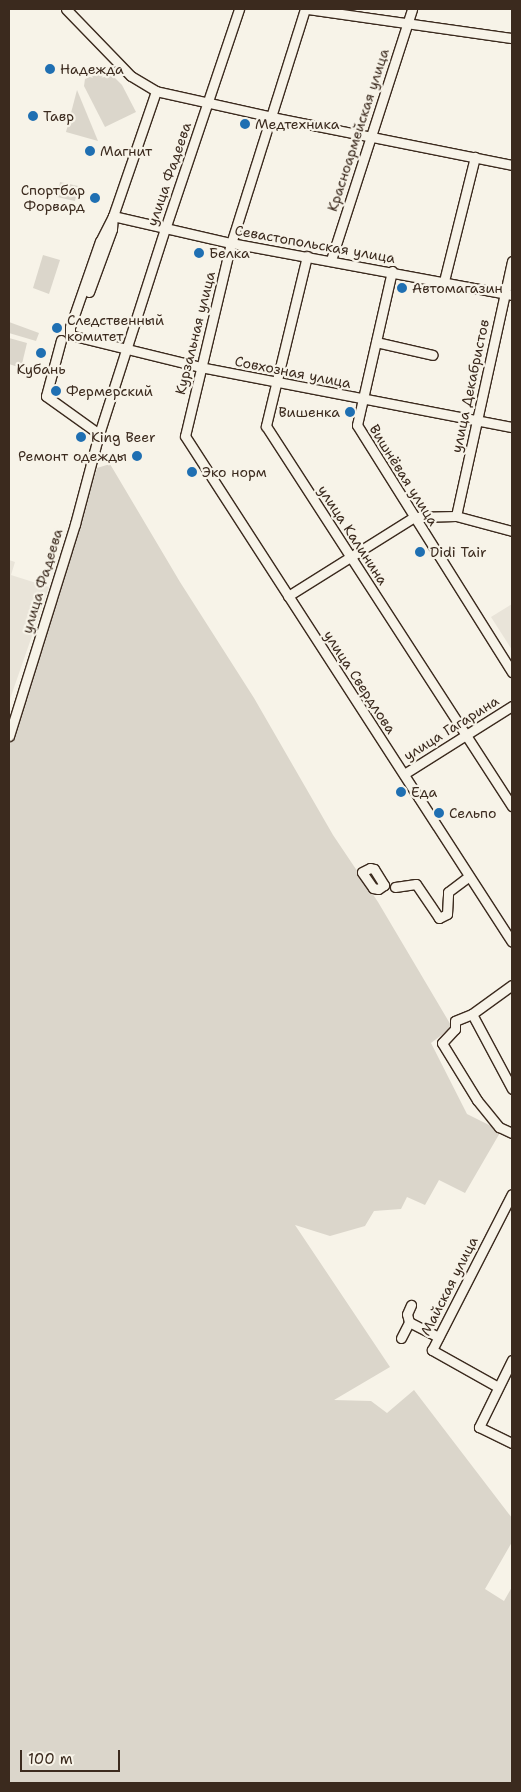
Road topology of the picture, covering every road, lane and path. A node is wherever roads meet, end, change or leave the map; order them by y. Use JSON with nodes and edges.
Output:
{"nodes":[{"id":1,"x":66,"y":9,"type":"edge"},
{"id":2,"x":70,"y":9,"type":"edge"},
{"id":3,"x":239,"y":9,"type":"edge"},
{"id":4,"x":306,"y":9,"type":"edge"},
{"id":5,"x":412,"y":9,"type":"edge"},
{"id":6,"x":80,"y":21,"type":"junction"},
{"id":7,"x":407,"y":24,"type":"junction"},
{"id":8,"x":512,"y":38,"type":"edge"},
{"id":9,"x":156,"y":91,"type":"junction"},
{"id":10,"x":209,"y":103,"type":"junction"},
{"id":11,"x":272,"y":117,"type":"junction"},
{"id":12,"x":371,"y":137,"type":"junction"},
{"id":13,"x":475,"y":157,"type":"junction"},
{"id":14,"x":512,"y":165,"type":"edge"},
{"id":15,"x":113,"y":216,"type":"junction"},
{"id":16,"x":165,"y":229,"type":"junction"},
{"id":17,"x":231,"y":243,"type":"junction"},
{"id":18,"x":307,"y":256,"type":"junction"},
{"id":19,"x":331,"y":260,"type":"junction"},
{"id":20,"x":512,"y":262,"type":"edge"},
{"id":21,"x":392,"y":271,"type":"junction"},
{"id":22,"x":444,"y":281,"type":"junction"},
{"id":23,"x":508,"y":294,"type":"edge"},
{"id":24,"x":61,"y":340,"type":"dead end"},
{"id":25,"x":376,"y":342,"type":"junction"},
{"id":26,"x":127,"y":349,"type":"junction"},
{"id":27,"x":432,"y":355,"type":"dead end"},
{"id":28,"x":200,"y":367,"type":"junction"},
{"id":29,"x":276,"y":383,"type":"junction"},
{"id":30,"x":363,"y":399,"type":"junction"},
{"id":31,"x":476,"y":420,"type":"junction"},
{"id":32,"x":512,"y":427,"type":"edge"},
{"id":33,"x":99,"y":434,"type":"junction"},
{"id":34,"x":185,"y":436,"type":"joint"},
{"id":35,"x":456,"y":516,"type":"junction"},
{"id":36,"x":414,"y":517,"type":"junction"},
{"id":37,"x":509,"y":530,"type":"edge"},
{"id":38,"x":512,"y":538,"type":"edge"},
{"id":39,"x":350,"y":556,"type":"junction"},
{"id":40,"x":288,"y":596,"type":"junction"},
{"id":41,"x":512,"y":672,"type":"edge"},
{"id":42,"x":512,"y":706,"type":"edge"},
{"id":43,"x":9,"y":736,"type":"edge"},
{"id":44,"x":466,"y":736,"type":"junction"},
{"id":45,"x":404,"y":774,"type":"junction"},
{"id":46,"x":512,"y":806,"type":"edge"},
{"id":47,"x":469,"y":876,"type":"junction"},
{"id":48,"x":395,"y":887,"type":"dead end"},
{"id":49,"x":512,"y":942,"type":"edge"},
{"id":50,"x":512,"y":985,"type":"edge"},
{"id":51,"x":472,"y":1014,"type":"junction"},
{"id":52,"x":512,"y":1089,"type":"edge"},
{"id":53,"x":512,"y":1133,"type":"edge"},
{"id":54,"x":512,"y":1194,"type":"edge"},
{"id":55,"x":411,"y":1304,"type":"dead end"},
{"id":56,"x":409,"y":1322,"type":"junction"},
{"id":57,"x":438,"y":1337,"type":"junction"},
{"id":58,"x":401,"y":1338,"type":"dead end"},
{"id":59,"x":512,"y":1360,"type":"edge"},
{"id":60,"x":498,"y":1387,"type":"junction"},
{"id":61,"x":512,"y":1444,"type":"edge"}],
"edges":[{"from":1,"to":6,"type":"street"},
{"from":2,"to":6,"type":"street"},
{"from":3,"to":10,"type":"street","name":"улица Фадеева"},
{"from":4,"to":7,"type":"street"},
{"from":4,"to":11,"type":"street","name":"Курзальная улица"},
{"from":5,"to":7,"type":"street","name":"Красноармейская улица"},
{"from":6,"to":9,"type":"street"},
{"from":7,"to":8,"type":"street"},
{"from":7,"to":12,"type":"street","name":"Красноармейская улица"},
{"from":9,"to":10,"type":"street"},
{"from":9,"to":15,"type":"street"},
{"from":10,"to":11,"type":"street"},
{"from":10,"to":16,"type":"street","name":"улица Фадеева"},
{"from":11,"to":12,"type":"street"},
{"from":11,"to":17,"type":"street","name":"Курзальная улица"},
{"from":12,"to":13,"type":"street"},
{"from":12,"to":19,"type":"street","name":"Красноармейская улица"},
{"from":13,"to":14,"type":"street"},
{"from":13,"to":22,"type":"street"},
{"from":15,"to":16,"type":"street","name":"Севастопольская улица"},
{"from":15,"to":26,"type":"street","name":"Совхозная улица"},
{"from":16,"to":17,"type":"street","name":"Севастопольская улица"},
{"from":16,"to":26,"type":"street","name":"улица Фадеева"},
{"from":17,"to":18,"type":"street","name":"Севастопольская улица"},
{"from":17,"to":28,"type":"street","name":"Курзальная улица"},
{"from":18,"to":19,"type":"street","name":"Севастопольская улица"},
{"from":18,"to":29,"type":"street","name":"улица Калинина"},
{"from":19,"to":21,"type":"street","name":"Севастопольская улица"},
{"from":20,"to":23,"type":"street","name":"улица Декабристов"},
{"from":21,"to":22,"type":"street","name":"Севастопольская улица"},
{"from":21,"to":25,"type":"street","name":"Вишнёвая улица"},
{"from":22,"to":23,"type":"street","name":"Севастопольская улица"},
{"from":23,"to":31,"type":"street","name":"улица Декабристов"},
{"from":24,"to":33,"type":"street"},
{"from":25,"to":27,"type":"street"},
{"from":25,"to":30,"type":"street","name":"Вишнёвая улица"},
{"from":26,"to":28,"type":"street","name":"Совхозная улица"},
{"from":26,"to":33,"type":"street","name":"улица Фадеева"},
{"from":28,"to":29,"type":"street","name":"Совхозная улица"},
{"from":28,"to":34,"type":"street","name":"Курзальная улица"},
{"from":29,"to":30,"type":"street","name":"Совхозная улица"},
{"from":29,"to":39,"type":"street","name":"улица Калинина"},
{"from":30,"to":31,"type":"street","name":"Совхозная улица"},
{"from":30,"to":36,"type":"street","name":"Вишнёвая улица"},
{"from":31,"to":32,"type":"street","name":"Совхозная улица"},
{"from":31,"to":35,"type":"street","name":"улица Декабристов"},
{"from":33,"to":43,"type":"street","name":"улица Фадеева"},
{"from":34,"to":40,"type":"street","name":"улица Свердлова"},
{"from":35,"to":36,"type":"street"},
{"from":35,"to":37,"type":"street"},
{"from":36,"to":39,"type":"street"},
{"from":36,"to":41,"type":"street","name":"Вишнёвая улица"},
{"from":37,"to":38,"type":"street"},
{"from":39,"to":40,"type":"street"},
{"from":39,"to":44,"type":"street","name":"улица Калинина"},
{"from":40,"to":45,"type":"street","name":"улица Свердлова"},
{"from":42,"to":44,"type":"street","name":"улица Гагарина"},
{"from":44,"to":45,"type":"street","name":"улица Гагарина"},
{"from":44,"to":46,"type":"street","name":"улица Калинина"},
{"from":45,"to":47,"type":"street","name":"улица Свердлова"},
{"from":47,"to":48,"type":"street"},
{"from":47,"to":49,"type":"street","name":"улица Свердлова"},
{"from":50,"to":51,"type":"street"},
{"from":51,"to":52,"type":"street"},
{"from":51,"to":53,"type":"street"},
{"from":54,"to":57,"type":"street","name":"Майская улица"},
{"from":55,"to":56,"type":"street"},
{"from":56,"to":57,"type":"street"},
{"from":56,"to":58,"type":"street"},
{"from":57,"to":60,"type":"street","name":"Майская улица"},
{"from":59,"to":60,"type":"street"},
{"from":60,"to":61,"type":"street"}]}
